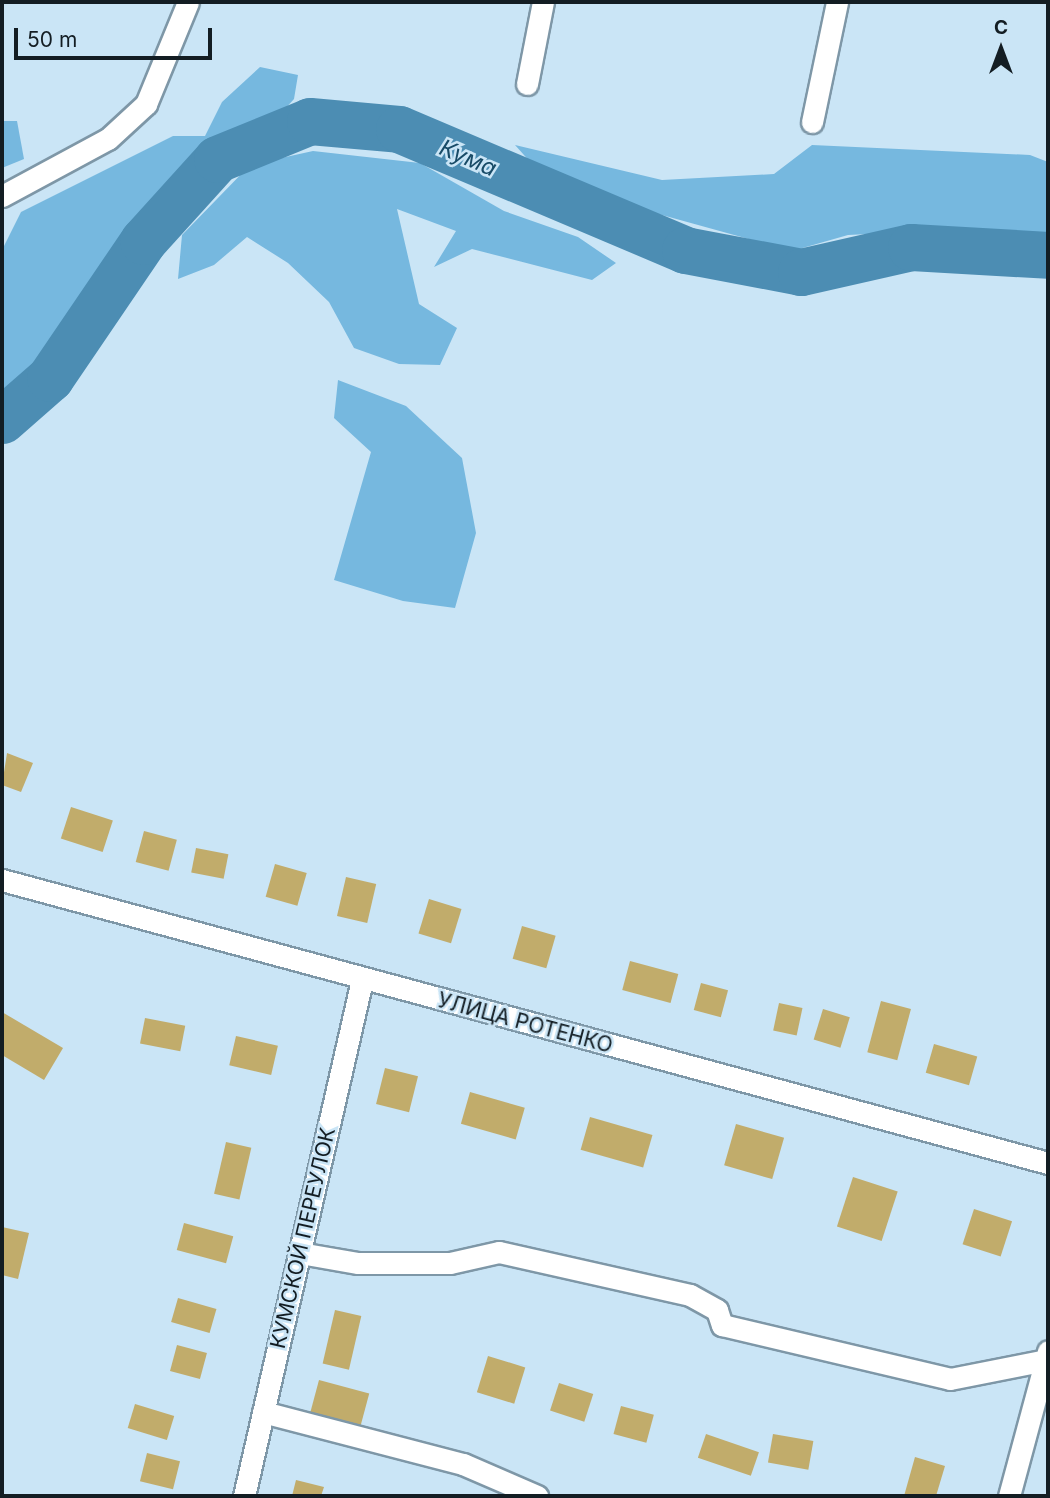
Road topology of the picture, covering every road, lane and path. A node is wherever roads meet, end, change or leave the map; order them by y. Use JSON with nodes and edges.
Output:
{"nodes":[{"id":1,"x":188,"y":2,"type":"edge"},
{"id":2,"x":543,"y":2,"type":"edge"},
{"id":3,"x":837,"y":2,"type":"edge"},
{"id":4,"x":527,"y":84,"type":"dead end"},
{"id":5,"x":812,"y":122,"type":"dead end"},
{"id":6,"x":2,"y":196,"type":"edge"},
{"id":7,"x":2,"y":880,"type":"edge"},
{"id":8,"x":362,"y":980,"type":"junction"},
{"id":9,"x":1048,"y":1163,"type":"edge"},
{"id":10,"x":300,"y":1253,"type":"junction"},
{"id":11,"x":1047,"y":1355,"type":"edge"},
{"id":12,"x":263,"y":1412,"type":"junction"},
{"id":13,"x":244,"y":1496,"type":"edge"},
{"id":14,"x":537,"y":1496,"type":"edge"},
{"id":15,"x":1009,"y":1496,"type":"edge"}],
"edges":[{"from":1,"to":6,"type":"street"},
{"from":2,"to":4,"type":"street"},
{"from":3,"to":5,"type":"street"},
{"from":7,"to":8,"type":"street","name":"УЛИЦА РОТЕНКО"},
{"from":8,"to":9,"type":"street","name":"УЛИЦА РОТЕНКО"},
{"from":8,"to":10,"type":"street","name":"КУМСКОЙ ПЕРЕУЛОК"},
{"from":10,"to":11,"type":"street"},
{"from":10,"to":12,"type":"street","name":"КУМСКОЙ ПЕРЕУЛОК"},
{"from":11,"to":15,"type":"street"},
{"from":12,"to":13,"type":"street","name":"КУМСКОЙ ПЕРЕУЛОК"},
{"from":12,"to":14,"type":"street"}]}
